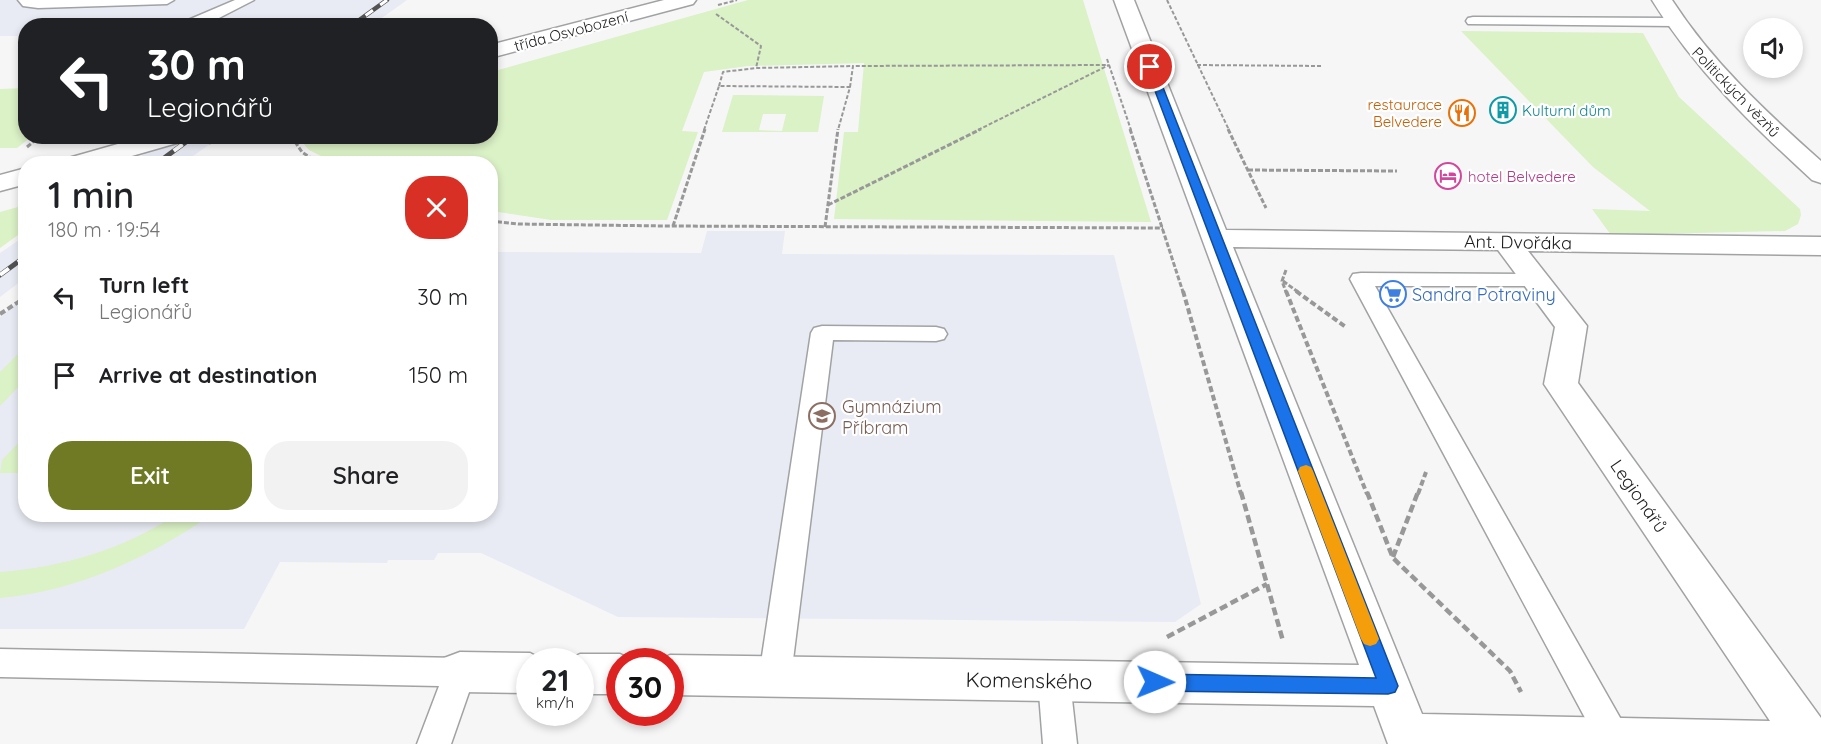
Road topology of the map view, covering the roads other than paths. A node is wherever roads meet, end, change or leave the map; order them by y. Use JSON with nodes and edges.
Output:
{"nodes":[{"id":1,"x":25,"y":0,"type":"edge"},
{"id":2,"x":131,"y":0,"type":"edge"},
{"id":3,"x":167,"y":0,"type":"edge"},
{"id":4,"x":247,"y":0,"type":"edge"},
{"id":5,"x":686,"y":0,"type":"edge"},
{"id":6,"x":1124,"y":0,"type":"edge"},
{"id":7,"x":1662,"y":0,"type":"edge"},
{"id":8,"x":205,"y":18,"type":"edge"},
{"id":9,"x":1473,"y":21,"type":"dead end"},
{"id":10,"x":1674,"y":22,"type":"junction"},
{"id":11,"x":498,"y":50,"type":"edge"},
{"id":12,"x":146,"y":144,"type":"edge"},
{"id":13,"x":103,"y":156,"type":"edge"},
{"id":14,"x":1821,"y":175,"type":"edge"},
{"id":15,"x":18,"y":178,"type":"edge"},
{"id":16,"x":0,"y":183,"type":"edge"},
{"id":17,"x":1216,"y":238,"type":"junction"},
{"id":18,"x":1506,"y":242,"type":"junction"},
{"id":19,"x":1821,"y":246,"type":"edge"},
{"id":20,"x":1535,"y":280,"type":"junction"},
{"id":21,"x":936,"y":334,"type":"dead end"},
{"id":22,"x":0,"y":663,"type":"edge"},
{"id":23,"x":460,"y":672,"type":"junction"},
{"id":24,"x":516,"y":673,"type":"edge"},
{"id":25,"x":684,"y":675,"type":"edge"},
{"id":26,"x":775,"y":676,"type":"junction"},
{"id":27,"x":1054,"y":681,"type":"junction"},
{"id":28,"x":1388,"y":686,"type":"junction"},
{"id":29,"x":1409,"y":739,"type":"edge"},
{"id":30,"x":1615,"y":741,"type":"junction"},
{"id":31,"x":434,"y":744,"type":"edge"},
{"id":32,"x":1060,"y":744,"type":"edge"},
{"id":33,"x":1805,"y":744,"type":"edge"},
{"id":34,"x":1812,"y":744,"type":"edge"}],
"edges":[{"from":1,"to":2,"type":"lane"},
{"from":2,"to":3,"type":"lane"},
{"from":4,"to":8,"type":"lane"},
{"from":5,"to":11,"type":"street","name":"třída Osvobození"},
{"from":6,"to":17,"type":"street"},
{"from":7,"to":10,"type":"street","name":"Politických vězňů"},
{"from":9,"to":10,"type":"lane"},
{"from":10,"to":14,"type":"street","name":"Politických vězňů"},
{"from":12,"to":13,"type":"street"},
{"from":15,"to":16,"type":"street"},
{"from":17,"to":18,"type":"street","name":"Ant. Dvořáka"},
{"from":17,"to":28,"type":"street"},
{"from":18,"to":19,"type":"street","name":"Ant. Dvořáka"},
{"from":18,"to":20,"type":"street","name":"Legionářů"},
{"from":20,"to":30,"type":"lane"},
{"from":20,"to":34,"type":"street","name":"Legionářů"},
{"from":21,"to":26,"type":"lane"},
{"from":22,"to":23,"type":"lane"},
{"from":23,"to":24,"type":"street"},
{"from":23,"to":31,"type":"lane"},
{"from":25,"to":26,"type":"street","name":"Komenského"},
{"from":26,"to":27,"type":"street","name":"Komenského"},
{"from":27,"to":28,"type":"street","name":"Komenského"},
{"from":27,"to":32,"type":"lane"},
{"from":28,"to":29,"type":"street"},
{"from":29,"to":30,"type":"street"},
{"from":30,"to":33,"type":"street"}]}
